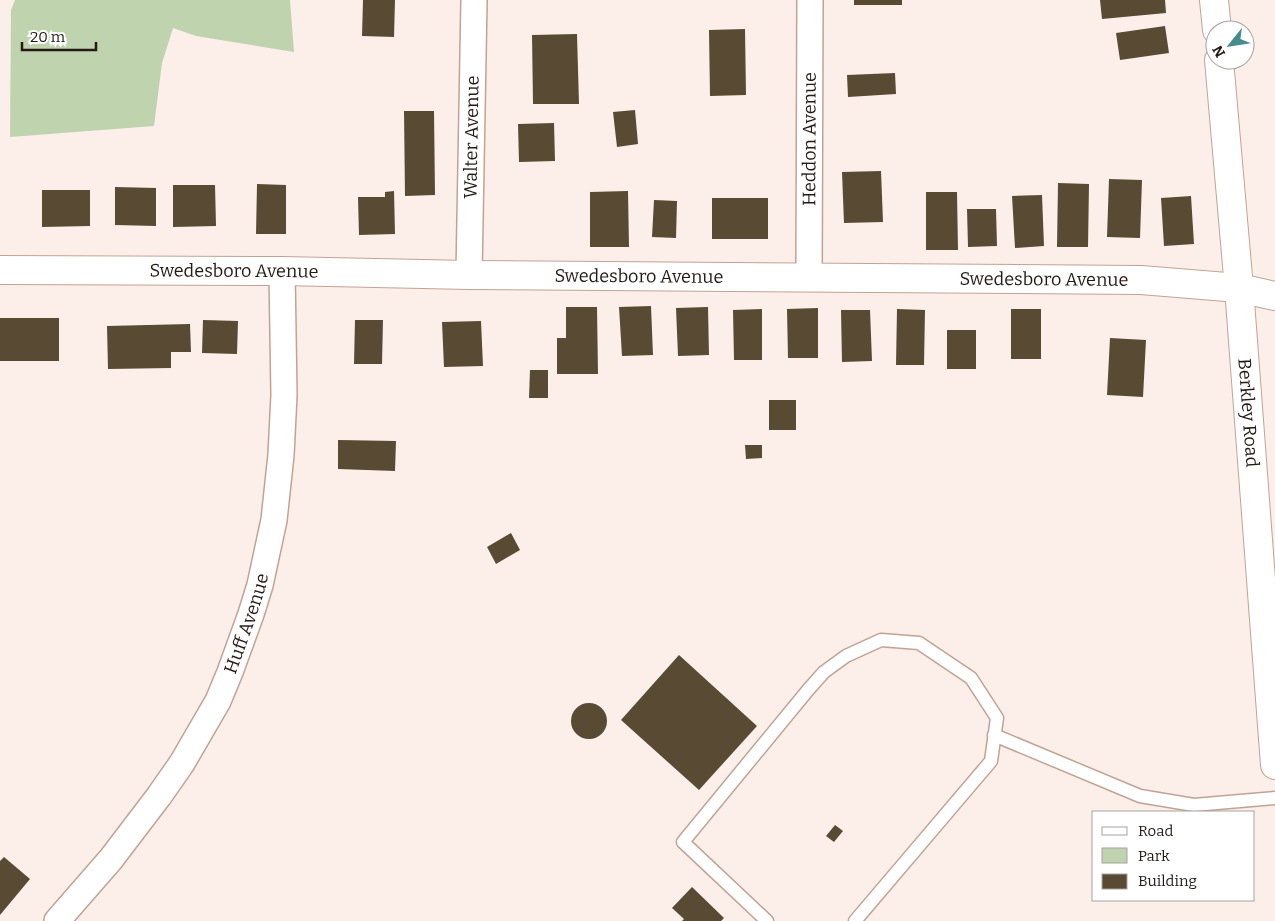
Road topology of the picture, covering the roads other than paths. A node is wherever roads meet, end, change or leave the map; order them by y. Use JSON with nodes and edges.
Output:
{"nodes":[{"id":1,"x":474,"y":0,"type":"edge"},
{"id":2,"x":810,"y":0,"type":"edge"},
{"id":3,"x":1214,"y":0,"type":"edge"},
{"id":4,"x":1216,"y":20,"type":"edge"},
{"id":5,"x":1220,"y":70,"type":"edge"},
{"id":6,"x":0,"y":270,"type":"edge"},
{"id":7,"x":282,"y":271,"type":"junction"},
{"id":8,"x":469,"y":275,"type":"junction"},
{"id":9,"x":809,"y":278,"type":"junction"},
{"id":10,"x":1239,"y":288,"type":"junction"},
{"id":11,"x":1275,"y":296,"type":"edge"},
{"id":12,"x":994,"y":735,"type":"junction"},
{"id":13,"x":1275,"y":764,"type":"edge"},
{"id":14,"x":1275,"y":798,"type":"edge"},
{"id":15,"x":57,"y":921,"type":"edge"},
{"id":16,"x":767,"y":921,"type":"edge"},
{"id":17,"x":855,"y":921,"type":"edge"}],
"edges":[{"from":1,"to":8,"type":"street","name":"Walter Avenue"},
{"from":2,"to":9,"type":"street","name":"Heddon Avenue"},
{"from":3,"to":4,"type":"street"},
{"from":5,"to":10,"type":"street","name":"Berkley Road"},
{"from":6,"to":7,"type":"street","name":"Swedesboro Avenue"},
{"from":7,"to":8,"type":"street","name":"Swedesboro Avenue"},
{"from":7,"to":15,"type":"street","name":"Huff Avenue"},
{"from":8,"to":9,"type":"street","name":"Swedesboro Avenue"},
{"from":9,"to":10,"type":"street","name":"Swedesboro Avenue"},
{"from":10,"to":11,"type":"street","name":"Swedesboro Avenue"},
{"from":10,"to":13,"type":"street","name":"Berkley Road"},
{"from":12,"to":14,"type":"lane"},
{"from":12,"to":16,"type":"lane"},
{"from":12,"to":17,"type":"lane"}]}
